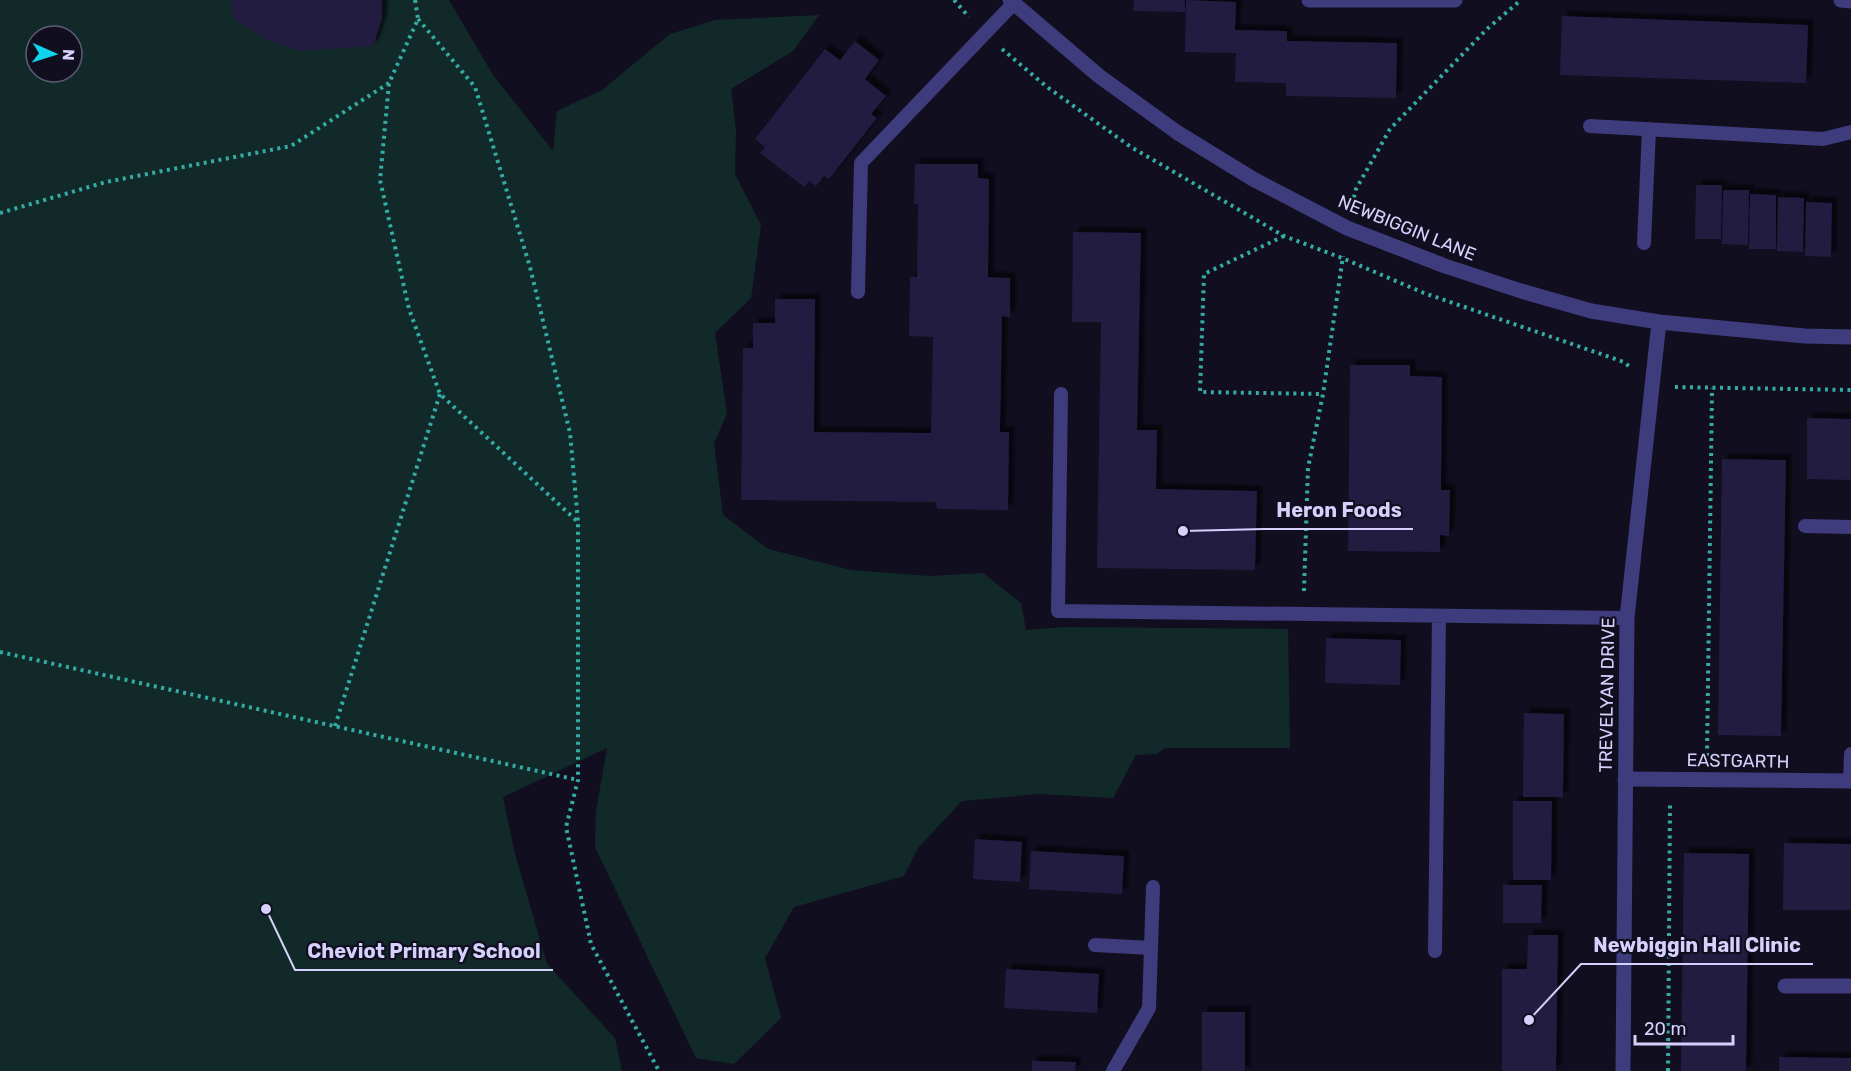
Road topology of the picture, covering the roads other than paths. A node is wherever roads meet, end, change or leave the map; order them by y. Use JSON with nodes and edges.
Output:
{"nodes":[{"id":1,"x":1309,"y":0,"type":"edge"},
{"id":2,"x":1455,"y":0,"type":"edge"},
{"id":3,"x":1841,"y":0,"type":"edge"},
{"id":4,"x":1851,"y":1,"type":"edge"},
{"id":5,"x":1012,"y":2,"type":"edge"},
{"id":6,"x":1590,"y":126,"type":"dead end"},
{"id":7,"x":1649,"y":129,"type":"junction"},
{"id":8,"x":1851,"y":132,"type":"edge"},
{"id":9,"x":1644,"y":243,"type":"dead end"},
{"id":10,"x":858,"y":292,"type":"dead end"},
{"id":11,"x":1659,"y":322,"type":"junction"},
{"id":12,"x":1851,"y":337,"type":"edge"},
{"id":13,"x":1061,"y":394,"type":"dead end"},
{"id":14,"x":1805,"y":526,"type":"dead end"},
{"id":15,"x":1851,"y":527,"type":"edge"},
{"id":16,"x":1439,"y":616,"type":"junction"},
{"id":17,"x":1627,"y":618,"type":"junction"},
{"id":18,"x":1851,"y":754,"type":"edge"},
{"id":19,"x":1625,"y":779,"type":"junction"},
{"id":20,"x":1851,"y":781,"type":"edge"},
{"id":21,"x":1153,"y":887,"type":"dead end"},
{"id":22,"x":1095,"y":945,"type":"dead end"},
{"id":23,"x":1151,"y":948,"type":"junction"},
{"id":24,"x":1435,"y":951,"type":"dead end"},
{"id":25,"x":1785,"y":986,"type":"dead end"},
{"id":26,"x":1851,"y":987,"type":"edge"},
{"id":27,"x":1113,"y":1071,"type":"edge"},
{"id":28,"x":1623,"y":1071,"type":"edge"}],
"edges":[{"from":1,"to":2,"type":"street"},
{"from":3,"to":4,"type":"street"},
{"from":5,"to":10,"type":"lane"},
{"from":5,"to":11,"type":"street","name":"NEWBIGGIN LANE"},
{"from":6,"to":7,"type":"lane"},
{"from":7,"to":8,"type":"lane"},
{"from":7,"to":9,"type":"lane"},
{"from":11,"to":12,"type":"street","name":"NEWBIGGIN LANE"},
{"from":11,"to":17,"type":"street","name":"TREVELYAN DRIVE"},
{"from":13,"to":16,"type":"lane"},
{"from":14,"to":15,"type":"lane"},
{"from":16,"to":17,"type":"lane"},
{"from":16,"to":24,"type":"lane"},
{"from":17,"to":19,"type":"street","name":"TREVELYAN DRIVE"},
{"from":18,"to":20,"type":"lane"},
{"from":19,"to":20,"type":"street","name":"EASTGARTH"},
{"from":19,"to":28,"type":"street","name":"TREVELYAN DRIVE"},
{"from":21,"to":23,"type":"lane"},
{"from":22,"to":23,"type":"lane"},
{"from":23,"to":27,"type":"lane"},
{"from":25,"to":26,"type":"street"}]}
